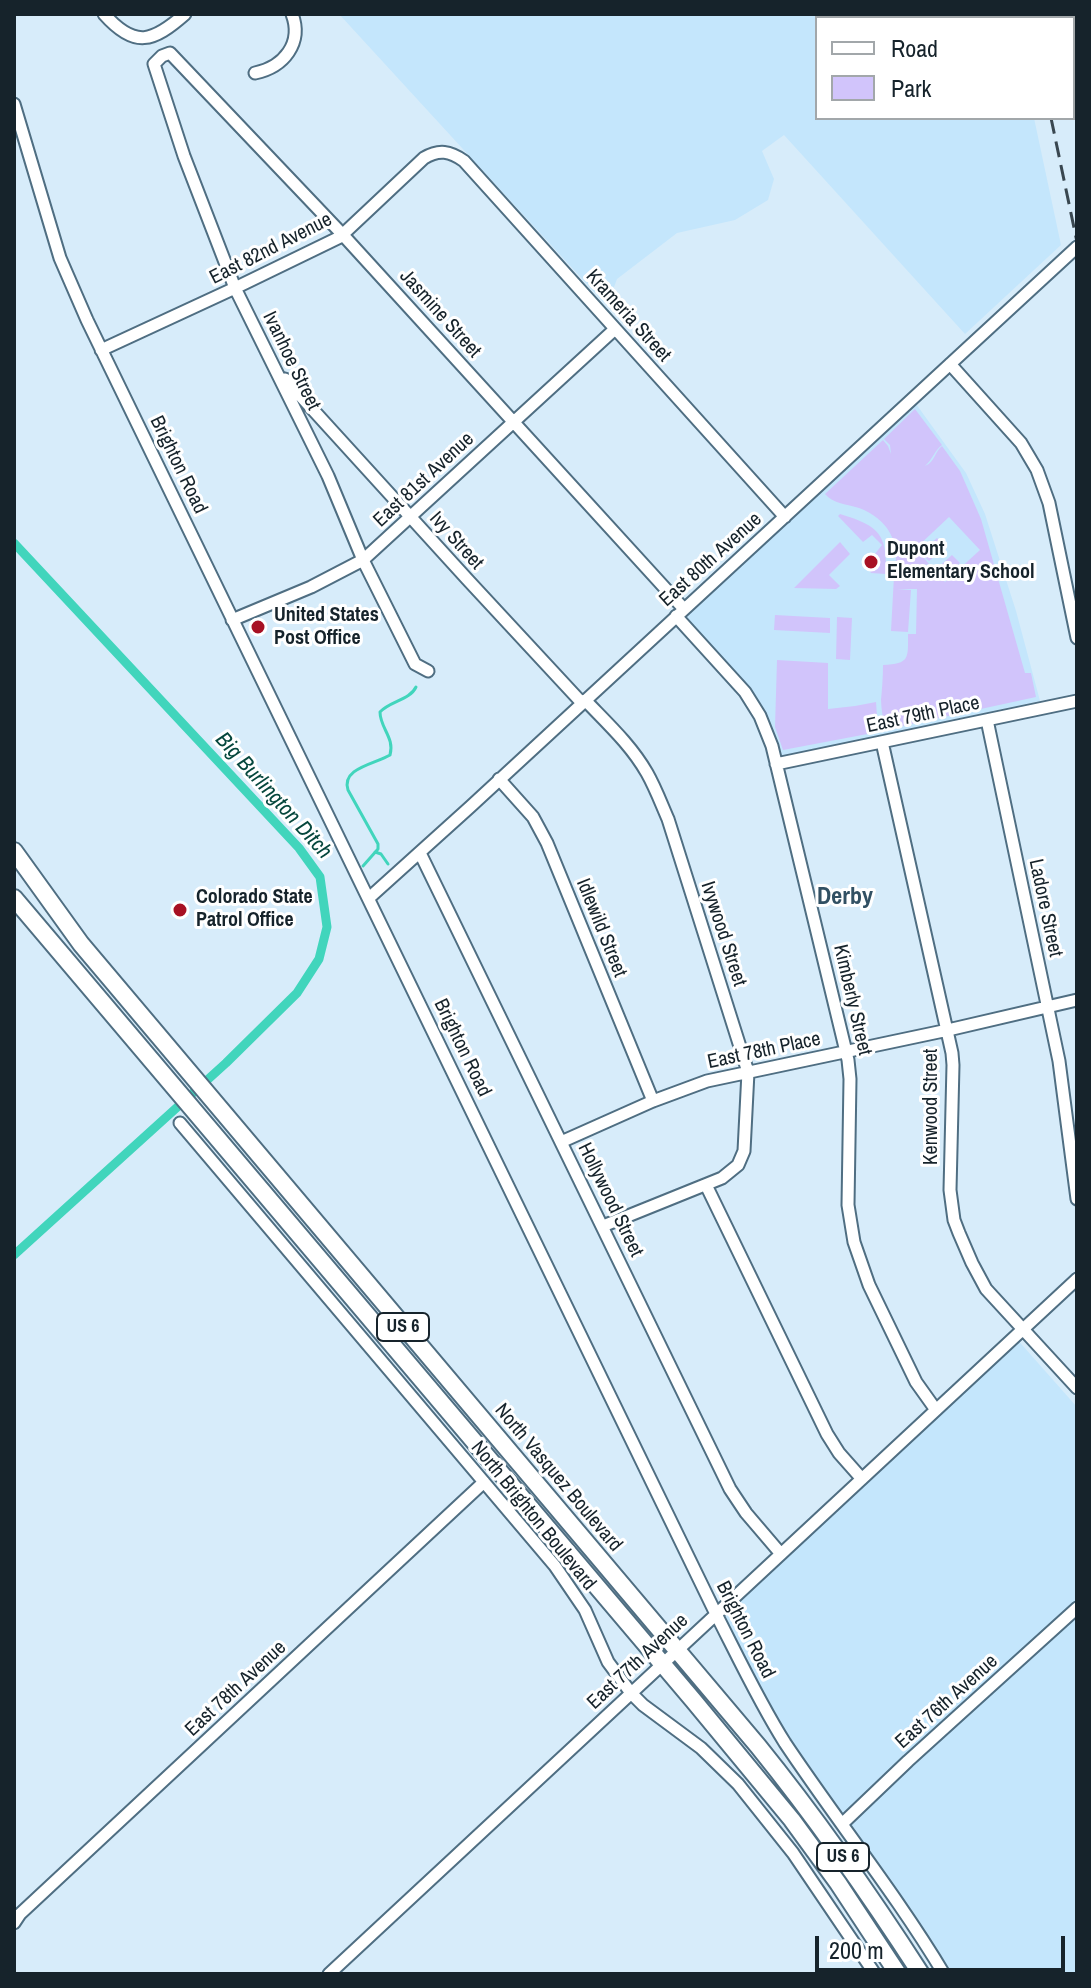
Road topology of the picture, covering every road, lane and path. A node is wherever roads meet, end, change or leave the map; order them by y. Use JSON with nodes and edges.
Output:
{"nodes":[{"id":1,"x":104,"y":14,"type":"edge"},
{"id":2,"x":185,"y":14,"type":"edge"},
{"id":3,"x":292,"y":14,"type":"edge"},
{"id":4,"x":162,"y":56,"type":"joint"},
{"id":5,"x":255,"y":73,"type":"dead end"},
{"id":6,"x":14,"y":104,"type":"edge"},
{"id":7,"x":438,"y":152,"type":"joint"},
{"id":8,"x":343,"y":235,"type":"junction"},
{"id":9,"x":1077,"y":247,"type":"edge"},
{"id":10,"x":235,"y":288,"type":"junction"},
{"id":11,"x":615,"y":329,"type":"junction"},
{"id":12,"x":101,"y":350,"type":"junction"},
{"id":13,"x":950,"y":364,"type":"junction"},
{"id":14,"x":273,"y":366,"type":"junction"},
{"id":15,"x":513,"y":422,"type":"junction"},
{"id":16,"x":785,"y":517,"type":"junction"},
{"id":17,"x":411,"y":518,"type":"junction"},
{"id":18,"x":363,"y":560,"type":"junction"},
{"id":19,"x":680,"y":613,"type":"junction"},
{"id":20,"x":232,"y":620,"type":"junction"},
{"id":21,"x":1077,"y":638,"type":"edge"},
{"id":22,"x":428,"y":671,"type":"dead end"},
{"id":23,"x":584,"y":701,"type":"junction"},
{"id":24,"x":1077,"y":701,"type":"edge"},
{"id":25,"x":987,"y":720,"type":"junction"},
{"id":26,"x":882,"y":742,"type":"junction"},
{"id":27,"x":776,"y":764,"type":"junction"},
{"id":28,"x":499,"y":779,"type":"junction"},
{"id":29,"x":14,"y":851,"type":"edge"},
{"id":30,"x":420,"y":853,"type":"junction"},
{"id":31,"x":14,"y":898,"type":"edge"},
{"id":32,"x":369,"y":898,"type":"junction"},
{"id":33,"x":1077,"y":1000,"type":"edge"},
{"id":34,"x":1047,"y":1007,"type":"junction"},
{"id":35,"x":146,"y":1021,"type":"junction"},
{"id":36,"x":948,"y":1030,"type":"junction"},
{"id":37,"x":129,"y":1034,"type":"junction"},
{"id":38,"x":847,"y":1051,"type":"junction"},
{"id":39,"x":748,"y":1072,"type":"junction"},
{"id":40,"x":653,"y":1101,"type":"junction"},
{"id":41,"x":180,"y":1123,"type":"dead end"},
{"id":42,"x":561,"y":1142,"type":"junction"},
{"id":43,"x":706,"y":1185,"type":"junction"},
{"id":44,"x":1077,"y":1199,"type":"edge"},
{"id":45,"x":603,"y":1226,"type":"junction"},
{"id":46,"x":1077,"y":1279,"type":"edge"},
{"id":47,"x":1023,"y":1329,"type":"junction"},
{"id":48,"x":1077,"y":1388,"type":"edge"},
{"id":49,"x":936,"y":1410,"type":"junction"},
{"id":50,"x":862,"y":1479,"type":"junction"},
{"id":51,"x":484,"y":1482,"type":"junction"},
{"id":52,"x":781,"y":1554,"type":"junction"},
{"id":53,"x":1077,"y":1608,"type":"edge"},
{"id":54,"x":716,"y":1614,"type":"junction"},
{"id":55,"x":677,"y":1650,"type":"junction"},
{"id":56,"x":662,"y":1664,"type":"junction"},
{"id":57,"x":631,"y":1693,"type":"junction"},
{"id":58,"x":842,"y":1824,"type":"junction"},
{"id":59,"x":14,"y":1923,"type":"edge"},
{"id":60,"x":329,"y":1974,"type":"edge"},
{"id":61,"x":875,"y":1974,"type":"edge"},
{"id":62,"x":898,"y":1974,"type":"edge"},
{"id":63,"x":921,"y":1974,"type":"edge"},
{"id":64,"x":944,"y":1974,"type":"edge"}],
"edges":[{"from":1,"to":2,"type":"street"},
{"from":3,"to":5,"type":"street"},
{"from":4,"to":8,"type":"street","name":"Jasmine Street"},
{"from":4,"to":10,"type":"street","name":"Ivanhoe Street"},
{"from":6,"to":12,"type":"street","name":"Brighton Road"},
{"from":7,"to":8,"type":"street","name":"East 82nd Avenue"},
{"from":7,"to":11,"type":"street","name":"Krameria Street"},
{"from":8,"to":10,"type":"street","name":"East 82nd Avenue"},
{"from":8,"to":15,"type":"street","name":"Jasmine Street"},
{"from":9,"to":13,"type":"street","name":"East 80th Avenue"},
{"from":10,"to":12,"type":"street","name":"East 82nd Avenue"},
{"from":10,"to":14,"type":"street","name":"Ivanhoe Street"},
{"from":11,"to":15,"type":"street","name":"East 81st Avenue"},
{"from":11,"to":16,"type":"street","name":"Krameria Street"},
{"from":12,"to":20,"type":"street","name":"Brighton Road"},
{"from":13,"to":16,"type":"street","name":"East 80th Avenue"},
{"from":13,"to":21,"type":"street"},
{"from":14,"to":17,"type":"street","name":"Ivy Street"},
{"from":14,"to":18,"type":"street","name":"Ivanhoe Street"},
{"from":15,"to":17,"type":"street","name":"East 81st Avenue"},
{"from":15,"to":19,"type":"street","name":"Jasmine Street"},
{"from":16,"to":19,"type":"street","name":"East 80th Avenue"},
{"from":17,"to":18,"type":"street","name":"East 81st Avenue"},
{"from":17,"to":23,"type":"street","name":"Ivy Street"},
{"from":18,"to":20,"type":"street","name":"East 81st Avenue"},
{"from":18,"to":22,"type":"street","name":"Ivanhoe Street"},
{"from":19,"to":23,"type":"street","name":"East 80th Avenue"},
{"from":19,"to":27,"type":"street","name":"Kimberly Street"},
{"from":20,"to":32,"type":"street","name":"Brighton Road"},
{"from":23,"to":28,"type":"street","name":"East 80th Avenue"},
{"from":23,"to":39,"type":"street","name":"Ivywood Street"},
{"from":24,"to":25,"type":"street","name":"East 79th Place"},
{"from":25,"to":26,"type":"street","name":"East 79th Place"},
{"from":25,"to":34,"type":"street","name":"Ladore Street"},
{"from":26,"to":27,"type":"street","name":"East 79th Place"},
{"from":26,"to":36,"type":"street","name":"Kenwood Street"},
{"from":27,"to":38,"type":"street","name":"Kimberly Street"},
{"from":28,"to":30,"type":"street","name":"East 80th Avenue"},
{"from":28,"to":40,"type":"street","name":"Idlewild Street"},
{"from":29,"to":35,"type":"highway","number":"US 6"},
{"from":30,"to":32,"type":"street","name":"East 80th Avenue"},
{"from":30,"to":42,"type":"street","name":"Hollywood Street"},
{"from":31,"to":37,"type":"highway","number":"US 6"},
{"from":32,"to":54,"type":"street","name":"Brighton Road"},
{"from":33,"to":34,"type":"street","name":"East 78th Place"},
{"from":34,"to":36,"type":"street","name":"East 78th Place"},
{"from":34,"to":44,"type":"street","name":"Ladore Street"},
{"from":35,"to":37,"type":"highway"},
{"from":35,"to":55,"type":"highway","name":"North Vasquez Boulevard","number":"US 6"},
{"from":36,"to":38,"type":"street","name":"East 78th Place"},
{"from":36,"to":47,"type":"street","name":"Kenwood Street"},
{"from":37,"to":56,"type":"highway","name":"North Vasquez Boulevard","number":"US 6"},
{"from":38,"to":39,"type":"street","name":"East 78th Place"},
{"from":38,"to":49,"type":"street","name":"Kimberly Street"},
{"from":39,"to":40,"type":"street","name":"East 78th Place"},
{"from":39,"to":43,"type":"street","name":"Ivywood Street"},
{"from":40,"to":42,"type":"street","name":"East 78th Place"},
{"from":41,"to":51,"type":"street","name":"North Brighton Boulevard"},
{"from":42,"to":45,"type":"street","name":"Hollywood Street"},
{"from":43,"to":45,"type":"street","name":"Ivywood Street"},
{"from":43,"to":50,"type":"street"},
{"from":45,"to":52,"type":"street","name":"Hollywood Street"},
{"from":46,"to":47,"type":"street","name":"East 77th Avenue"},
{"from":47,"to":48,"type":"street","name":"Kenwood Street"},
{"from":47,"to":49,"type":"street","name":"East 77th Avenue"},
{"from":49,"to":50,"type":"street","name":"East 77th Avenue"},
{"from":50,"to":52,"type":"street","name":"East 77th Avenue"},
{"from":51,"to":57,"type":"street","name":"North Brighton Boulevard"},
{"from":51,"to":59,"type":"street","name":"East 78th Avenue"},
{"from":52,"to":54,"type":"street","name":"East 77th Avenue"},
{"from":53,"to":58,"type":"street","name":"East 76th Avenue"},
{"from":54,"to":55,"type":"street","name":"East 77th Avenue"},
{"from":54,"to":58,"type":"street","name":"Brighton Road"},
{"from":55,"to":56,"type":"street","name":"East 77th Avenue"},
{"from":55,"to":63,"type":"highway","name":"North Vasquez Boulevard","number":"US 6"},
{"from":56,"to":57,"type":"street","name":"East 77th Avenue"},
{"from":56,"to":62,"type":"highway","name":"North Vasquez Boulevard","number":"US 6"},
{"from":57,"to":60,"type":"street","name":"East 77th Avenue"},
{"from":57,"to":61,"type":"street","name":"North Brighton Boulevard"},
{"from":58,"to":64,"type":"street","name":"Brighton Road"}]}
